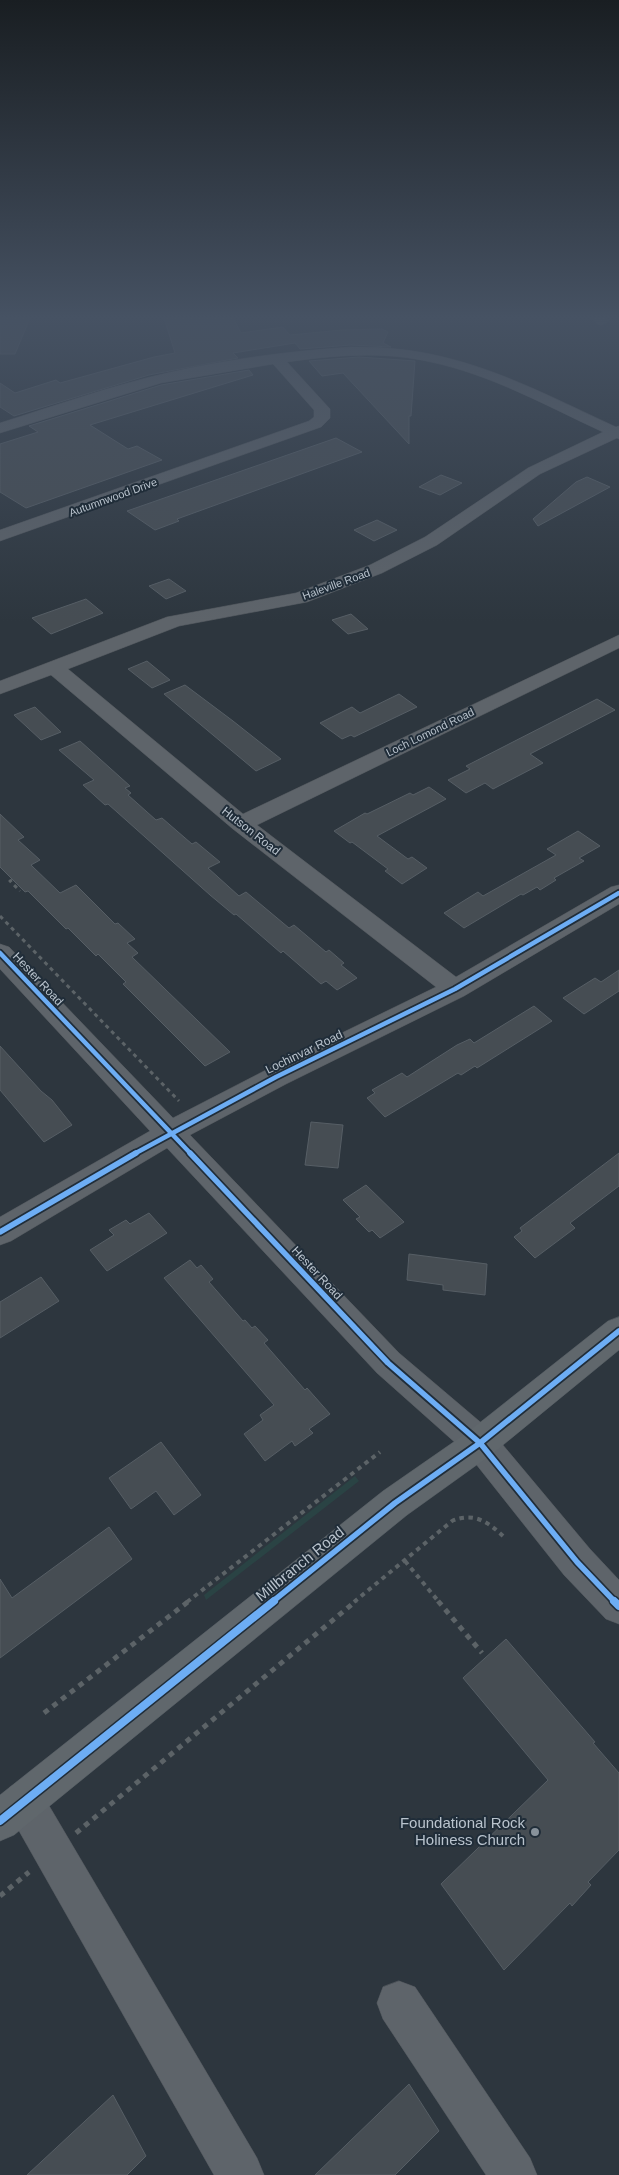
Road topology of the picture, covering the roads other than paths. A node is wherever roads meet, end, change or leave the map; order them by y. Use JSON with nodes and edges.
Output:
{"nodes":[{"id":1,"x":28,"y":420,"type":"edge"},
{"id":2,"x":320,"y":420,"type":"edge"},
{"id":3,"x":590,"y":420,"type":"edge"},
{"id":4,"x":0,"y":428,"type":"edge"},
{"id":5,"x":618,"y":432,"type":"edge"},
{"id":6,"x":0,"y":536,"type":"edge"},
{"id":7,"x":619,"y":641,"type":"edge"},
{"id":8,"x":53,"y":667,"type":"junction"},
{"id":9,"x":0,"y":688,"type":"edge"},
{"id":10,"x":241,"y":824,"type":"junction"},
{"id":11,"x":619,"y":893,"type":"edge"},
{"id":12,"x":0,"y":953,"type":"edge"},
{"id":13,"x":455,"y":989,"type":"junction"},
{"id":14,"x":170,"y":1133,"type":"junction"},
{"id":15,"x":0,"y":1232,"type":"edge"},
{"id":16,"x":619,"y":1331,"type":"edge"},
{"id":17,"x":480,"y":1443,"type":"junction"},
{"id":18,"x":619,"y":1606,"type":"edge"},
{"id":19,"x":12,"y":1811,"type":"edge"},
{"id":20,"x":399,"y":2003,"type":"dead end"},
{"id":21,"x":240,"y":2175,"type":"edge"},
{"id":22,"x":513,"y":2175,"type":"edge"}],
"edges":[{"from":1,"to":4,"type":"street"},
{"from":2,"to":6,"type":"street","name":"Autumnwood Drive"},
{"from":3,"to":5,"type":"street"},
{"from":5,"to":8,"type":"street","name":"Haleville Road"},
{"from":7,"to":10,"type":"street","name":"Loch Lomond Road"},
{"from":8,"to":9,"type":"street","name":"Haleville Road"},
{"from":8,"to":10,"type":"street","name":"Hutson Road"},
{"from":10,"to":13,"type":"street","name":"Hutson Road"},
{"from":11,"to":13,"type":"street","name":"Lochinvar Road"},
{"from":12,"to":14,"type":"street","name":"Hester Road"},
{"from":13,"to":14,"type":"street","name":"Lochinvar Road"},
{"from":14,"to":15,"type":"street","name":"Lochinvar Road"},
{"from":14,"to":17,"type":"street","name":"Hester Road"},
{"from":16,"to":17,"type":"main road","name":"Millbranch Road"},
{"from":17,"to":18,"type":"street","name":"Hester Road"},
{"from":17,"to":19,"type":"main road","name":"Millbranch Road"},
{"from":19,"to":21,"type":"street"},
{"from":20,"to":22,"type":"street"}]}
